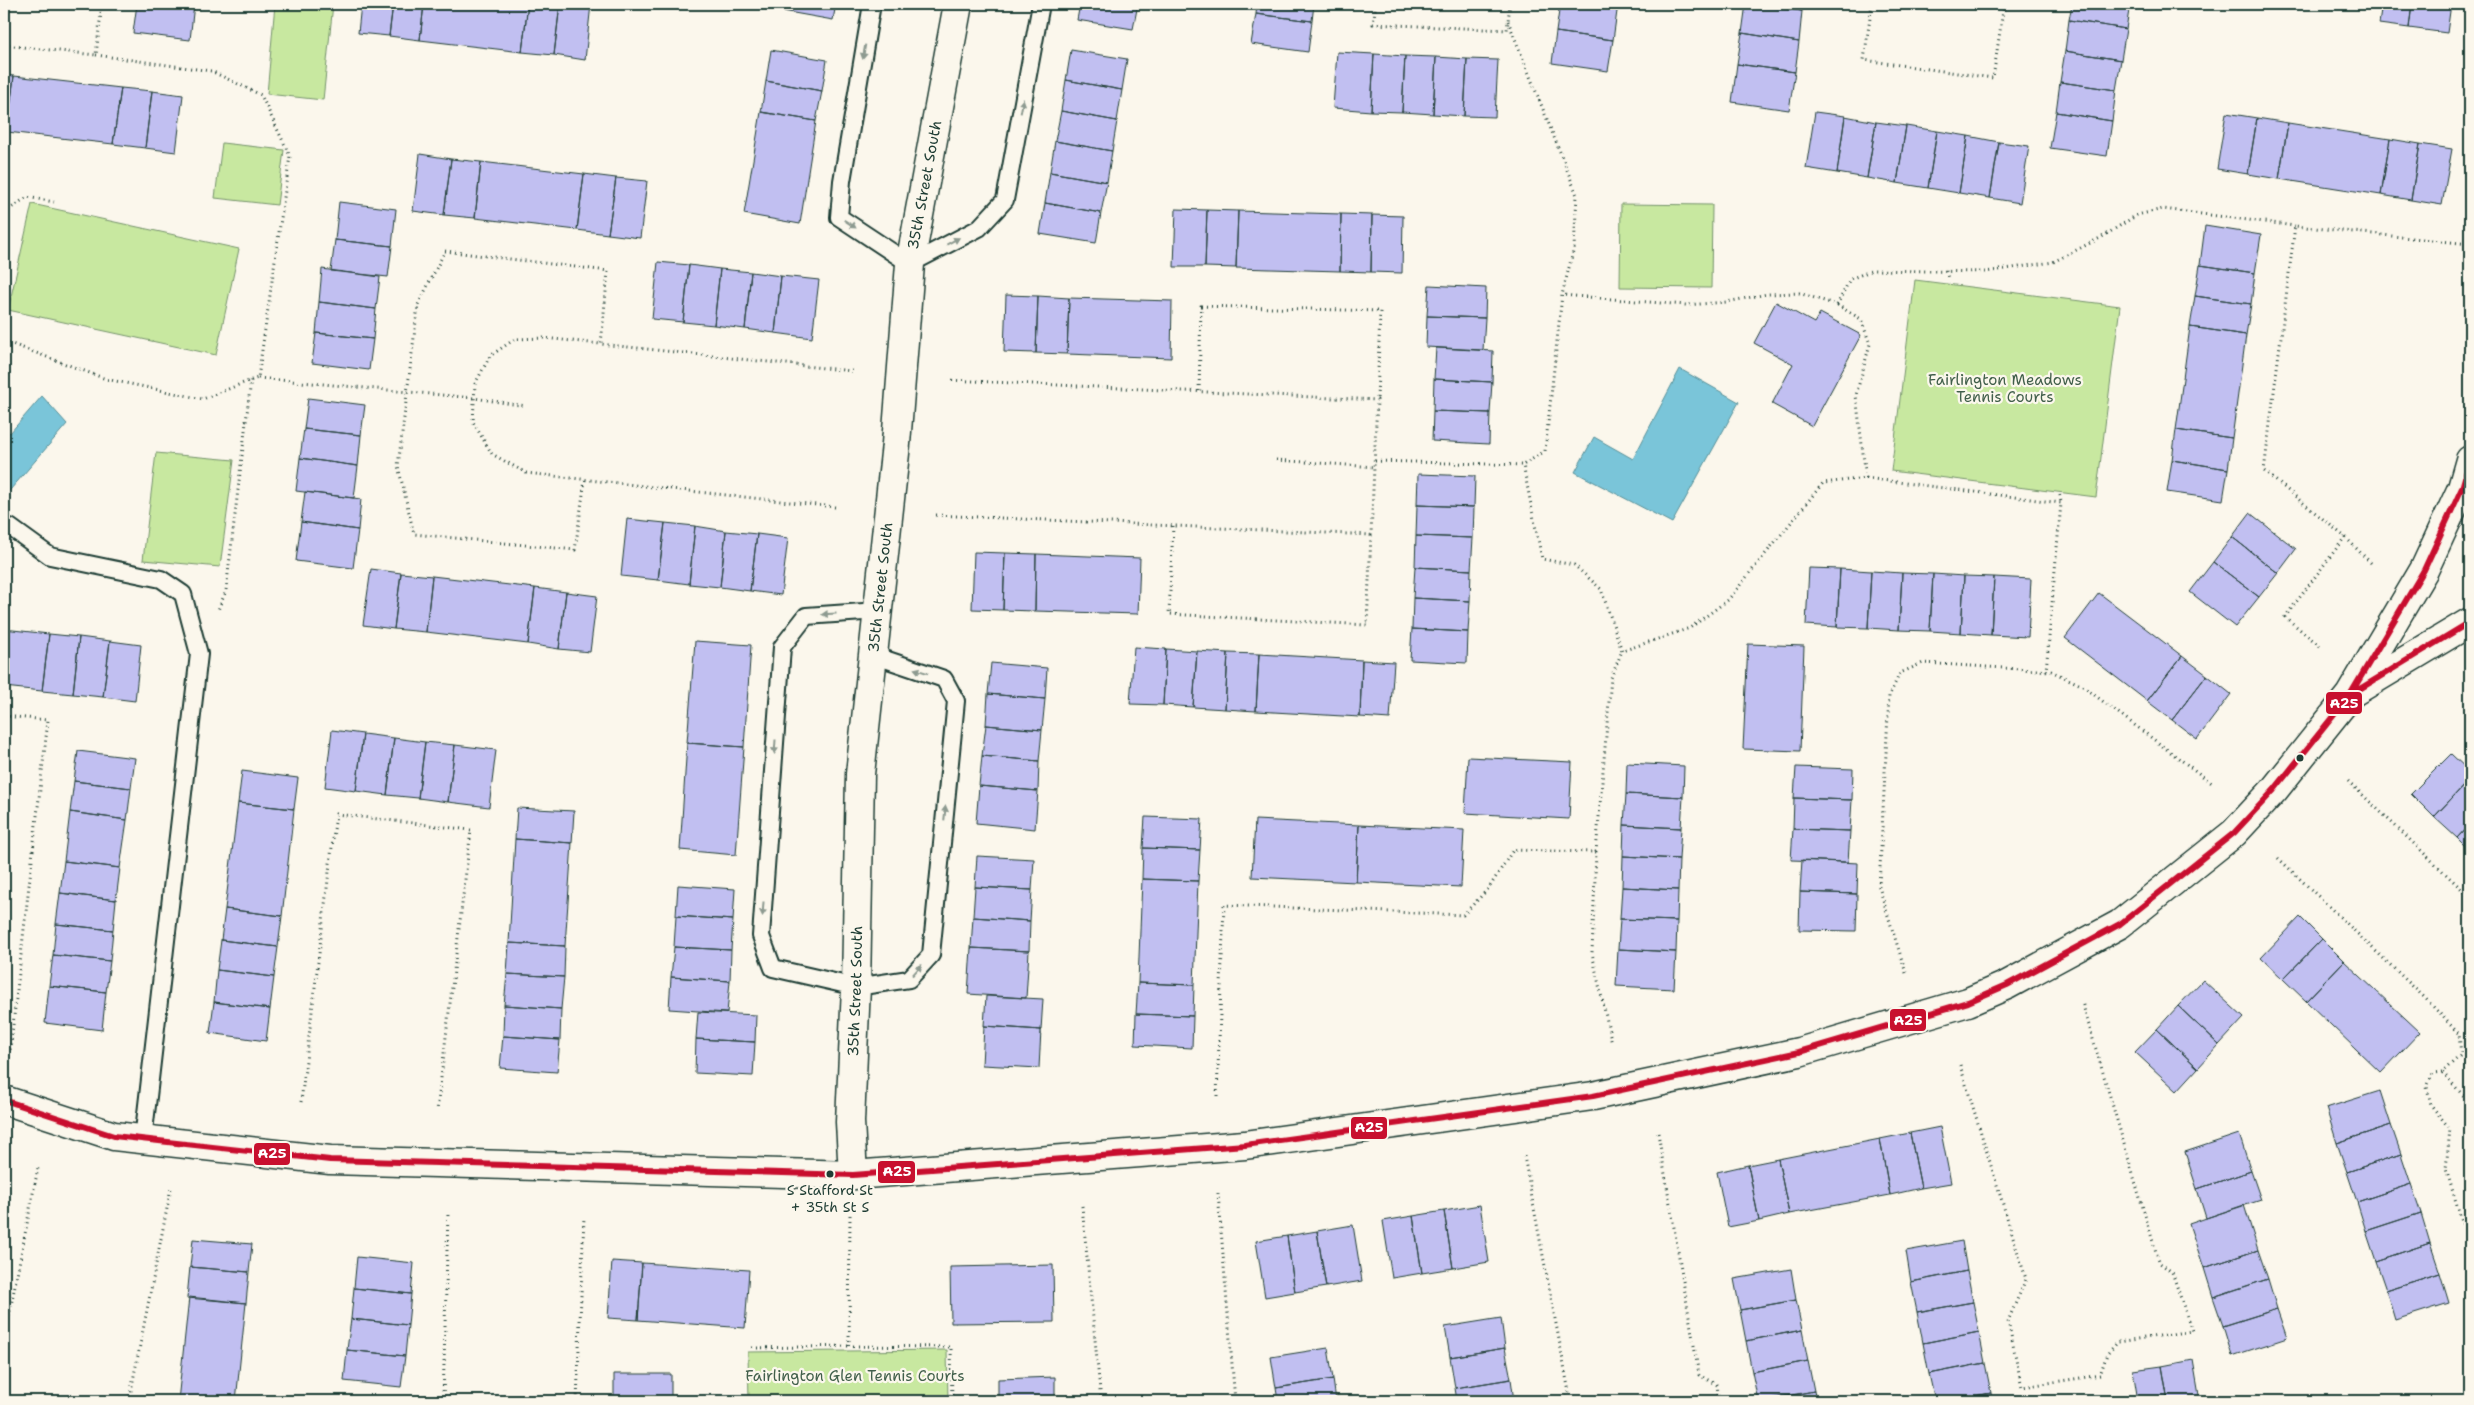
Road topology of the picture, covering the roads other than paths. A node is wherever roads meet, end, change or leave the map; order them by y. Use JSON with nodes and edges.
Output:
{"nodes":[{"id":1,"x":872,"y":4,"type":"edge"},
{"id":2,"x":958,"y":4,"type":"edge"},
{"id":3,"x":1041,"y":4,"type":"edge"},
{"id":4,"x":910,"y":264,"type":"junction"},
{"id":5,"x":2470,"y":460,"type":"edge"},
{"id":6,"x":10,"y":527,"type":"dead end"},
{"id":7,"x":878,"y":611,"type":"junction"},
{"id":8,"x":2470,"y":622,"type":"edge"},
{"id":9,"x":873,"y":655,"type":"junction"},
{"id":10,"x":2350,"y":695,"type":"junction"},
{"id":11,"x":856,"y":987,"type":"junction"},
{"id":12,"x":4,"y":1100,"type":"edge"},
{"id":13,"x":143,"y":1140,"type":"junction"},
{"id":14,"x":853,"y":1175,"type":"junction"}],
"edges":[{"from":1,"to":4,"type":"lane","one_way":true},
{"from":2,"to":4,"type":"street","name":"35th Street South"},
{"from":4,"to":3,"type":"lane","one_way":true},
{"from":4,"to":7,"type":"street","name":"35th Street South"},
{"from":5,"to":10,"type":"street"},
{"from":6,"to":13,"type":"lane"},
{"from":7,"to":9,"type":"street","name":"35th Street South"},
{"from":7,"to":11,"type":"lane","one_way":true},
{"from":8,"to":10,"type":"street"},
{"from":9,"to":11,"type":"street","name":"35th Street South"},
{"from":11,"to":9,"type":"lane","one_way":true},
{"from":10,"to":14,"type":"street"},
{"from":11,"to":14,"type":"street","name":"35th Street South"},
{"from":12,"to":13,"type":"street"},
{"from":13,"to":14,"type":"street"}]}
